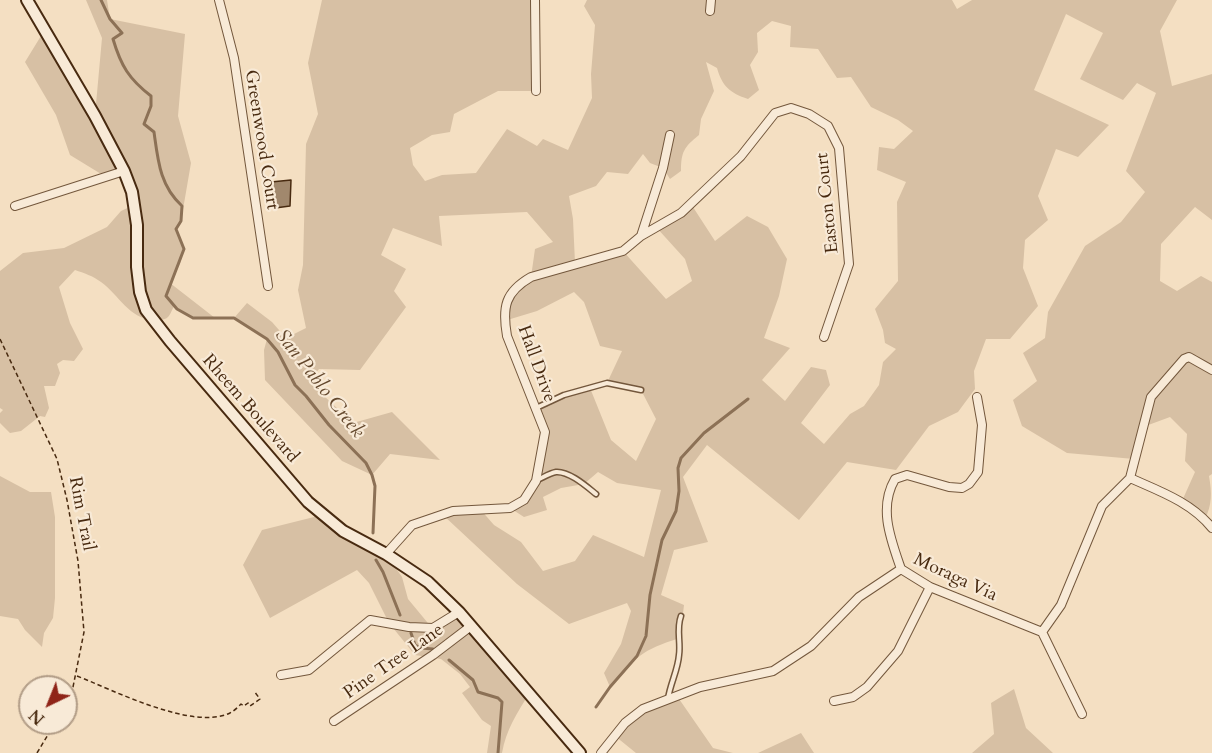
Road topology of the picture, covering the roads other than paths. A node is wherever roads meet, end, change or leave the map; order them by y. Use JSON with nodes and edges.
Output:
{"nodes":[{"id":1,"x":27,"y":0,"type":"edge"},
{"id":2,"x":219,"y":0,"type":"edge"},
{"id":3,"x":535,"y":0,"type":"edge"},
{"id":4,"x":711,"y":0,"type":"edge"},
{"id":5,"x":710,"y":10,"type":"dead end"},
{"id":6,"x":536,"y":91,"type":"dead end"},
{"id":7,"x":670,"y":135,"type":"dead end"},
{"id":8,"x":124,"y":171,"type":"junction"},
{"id":9,"x":15,"y":206,"type":"dead end"},
{"id":10,"x":641,"y":236,"type":"junction"},
{"id":11,"x":268,"y":286,"type":"dead end"},
{"id":12,"x":824,"y":337,"type":"dead end"},
{"id":13,"x":1212,"y":370,"type":"edge"},
{"id":14,"x":641,"y":390,"type":"dead end"},
{"id":15,"x":976,"y":397,"type":"dead end"},
{"id":16,"x":535,"y":408,"type":"junction"},
{"id":17,"x":1130,"y":478,"type":"junction"},
{"id":18,"x":536,"y":480,"type":"junction"},
{"id":19,"x":596,"y":494,"type":"dead end"},
{"id":20,"x":1212,"y":528,"type":"edge"},
{"id":21,"x":386,"y":554,"type":"junction"},
{"id":22,"x":901,"y":569,"type":"junction"},
{"id":23,"x":930,"y":587,"type":"junction"},
{"id":24,"x":459,"y":612,"type":"junction"},
{"id":25,"x":681,"y":616,"type":"dead end"},
{"id":26,"x":471,"y":626,"type":"junction"},
{"id":27,"x":1042,"y":632,"type":"junction"},
{"id":28,"x":281,"y":675,"type":"dead end"},
{"id":29,"x":668,"y":700,"type":"junction"},
{"id":30,"x":834,"y":700,"type":"dead end"},
{"id":31,"x":1082,"y":714,"type":"dead end"},
{"id":32,"x":334,"y":721,"type":"dead end"},
{"id":33,"x":580,"y":753,"type":"edge"},
{"id":34,"x":601,"y":753,"type":"edge"}],
"edges":[{"from":1,"to":8,"type":"street","name":"Rheem Boulevard"},
{"from":2,"to":11,"type":"street","name":"Greenwood Court"},
{"from":3,"to":6,"type":"street"},
{"from":4,"to":5,"type":"street"},
{"from":7,"to":10,"type":"street"},
{"from":8,"to":9,"type":"street"},
{"from":8,"to":21,"type":"street","name":"Rheem Boulevard"},
{"from":10,"to":12,"type":"street","name":"Easton Court"},
{"from":10,"to":16,"type":"street","name":"Hall Drive"},
{"from":13,"to":17,"type":"street"},
{"from":14,"to":16,"type":"lane"},
{"from":15,"to":22,"type":"street"},
{"from":16,"to":18,"type":"street","name":"Hall Drive"},
{"from":17,"to":20,"type":"street"},
{"from":17,"to":27,"type":"street"},
{"from":18,"to":19,"type":"lane"},
{"from":18,"to":21,"type":"street","name":"Hall Drive"},
{"from":21,"to":24,"type":"street","name":"Rheem Boulevard"},
{"from":22,"to":23,"type":"street","name":"Moraga Via"},
{"from":22,"to":29,"type":"street","name":"Moraga Via"},
{"from":23,"to":27,"type":"street","name":"Moraga Via"},
{"from":23,"to":30,"type":"street"},
{"from":24,"to":26,"type":"street","name":"Rheem Boulevard"},
{"from":24,"to":28,"type":"street"},
{"from":25,"to":29,"type":"lane"},
{"from":26,"to":32,"type":"street","name":"Pine Tree Lane"},
{"from":26,"to":33,"type":"street","name":"Rheem Boulevard"},
{"from":27,"to":31,"type":"street"},
{"from":29,"to":34,"type":"street","name":"Moraga Via"}]}
